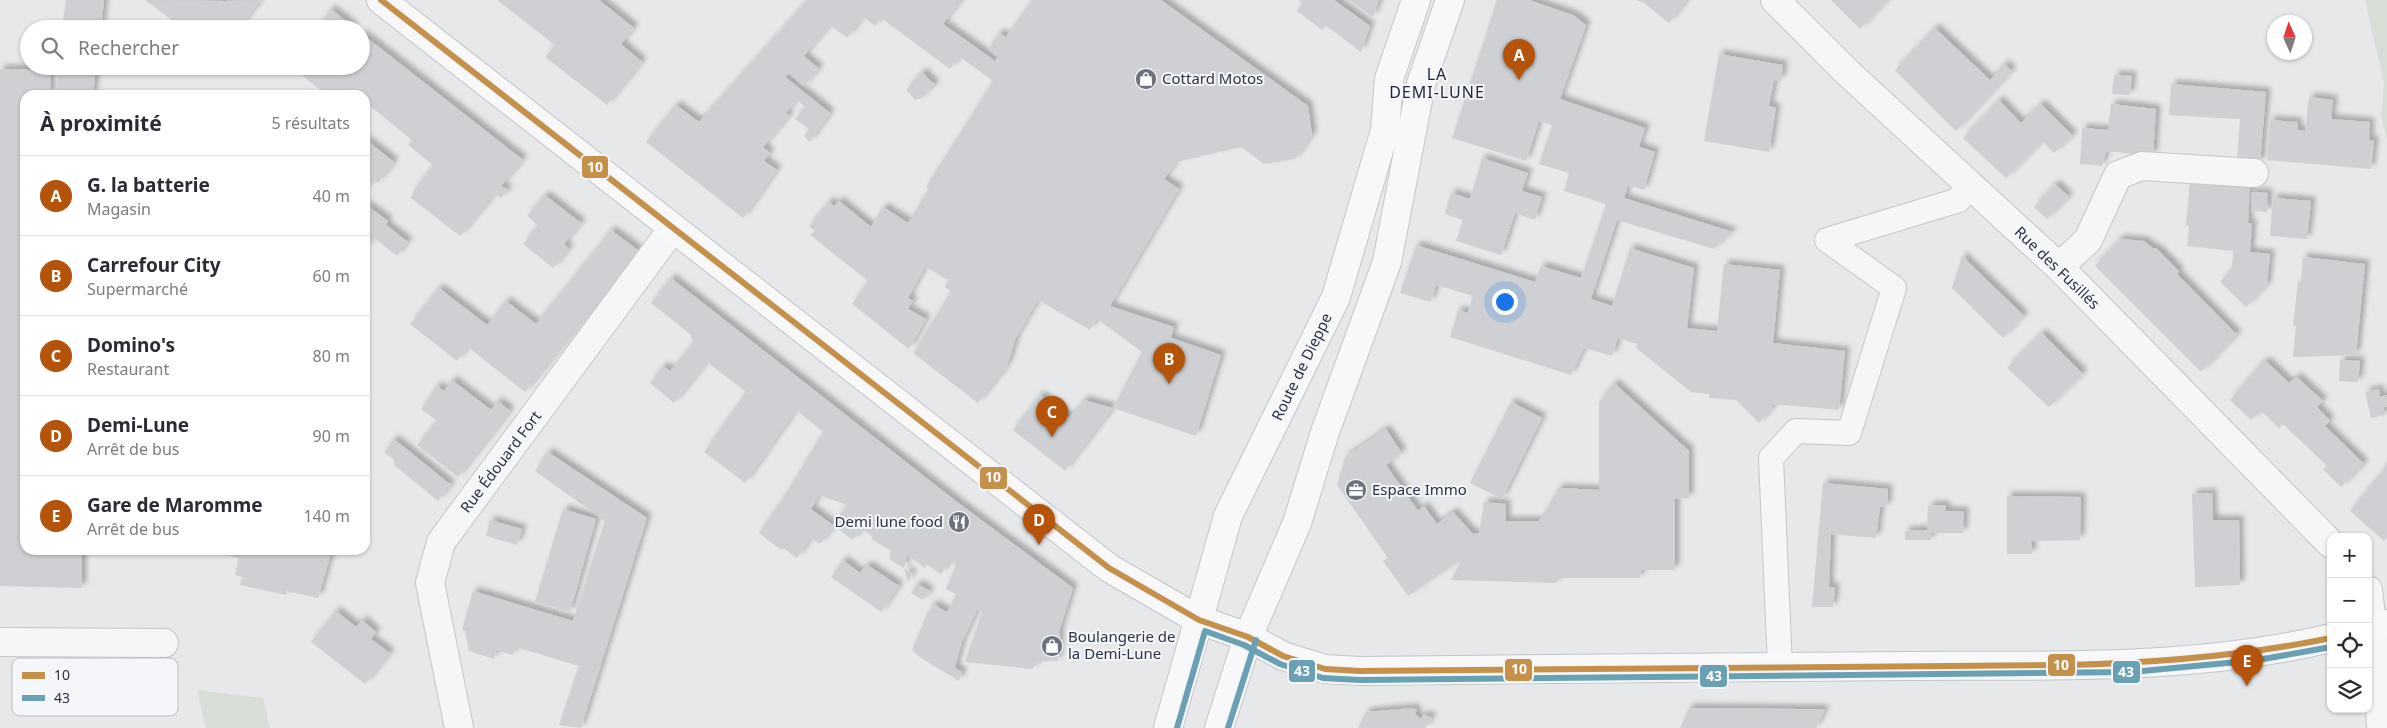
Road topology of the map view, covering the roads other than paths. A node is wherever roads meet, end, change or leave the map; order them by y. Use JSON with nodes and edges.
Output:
{"nodes":[{"id":1,"x":381,"y":0,"type":"edge"},
{"id":2,"x":1416,"y":0,"type":"edge"},
{"id":3,"x":1450,"y":0,"type":"edge"},
{"id":4,"x":1775,"y":0,"type":"edge"},
{"id":5,"x":2254,"y":173,"type":"dead end"},
{"id":6,"x":1968,"y":183,"type":"junction"},
{"id":7,"x":673,"y":228,"type":"junction"},
{"id":8,"x":2059,"y":268,"type":"junction"},
{"id":9,"x":2327,"y":540,"type":"edge"},
{"id":10,"x":2372,"y":608,"type":"edge"},
{"id":11,"x":1206,"y":623,"type":"junction"},
{"id":12,"x":2376,"y":627,"type":"edge"},
{"id":13,"x":1248,"y":637,"type":"junction"},
{"id":14,"x":2327,"y":639,"type":"edge"},
{"id":15,"x":0,"y":642,"type":"edge"},
{"id":16,"x":164,"y":643,"type":"dead end"},
{"id":17,"x":1780,"y":667,"type":"junction"},
{"id":18,"x":459,"y":728,"type":"edge"},
{"id":19,"x":1168,"y":728,"type":"edge"},
{"id":20,"x":1219,"y":728,"type":"edge"},
{"id":21,"x":2381,"y":728,"type":"edge"}],
"edges":[{"from":1,"to":7,"type":"main road"},
{"from":2,"to":11,"type":"main road","name":"Route de Dieppe"},
{"from":3,"to":13,"type":"main road"},
{"from":4,"to":6,"type":"street","name":"Rue des Fusillés"},
{"from":5,"to":8,"type":"street"},
{"from":6,"to":8,"type":"street","name":"Rue des Fusillés"},
{"from":6,"to":17,"type":"lane"},
{"from":7,"to":11,"type":"main road"},
{"from":7,"to":18,"type":"street","name":"Rue Édouard Fort"},
{"from":8,"to":9,"type":"street","name":"Rue des Fusillés"},
{"from":10,"to":12,"type":"street"},
{"from":11,"to":13,"type":"main road"},
{"from":11,"to":19,"type":"main road","name":"Route de Dieppe"},
{"from":12,"to":21,"type":"street"},
{"from":13,"to":17,"type":"main road"},
{"from":13,"to":20,"type":"main road"},
{"from":14,"to":17,"type":"main road"},
{"from":15,"to":16,"type":"street"}]}
